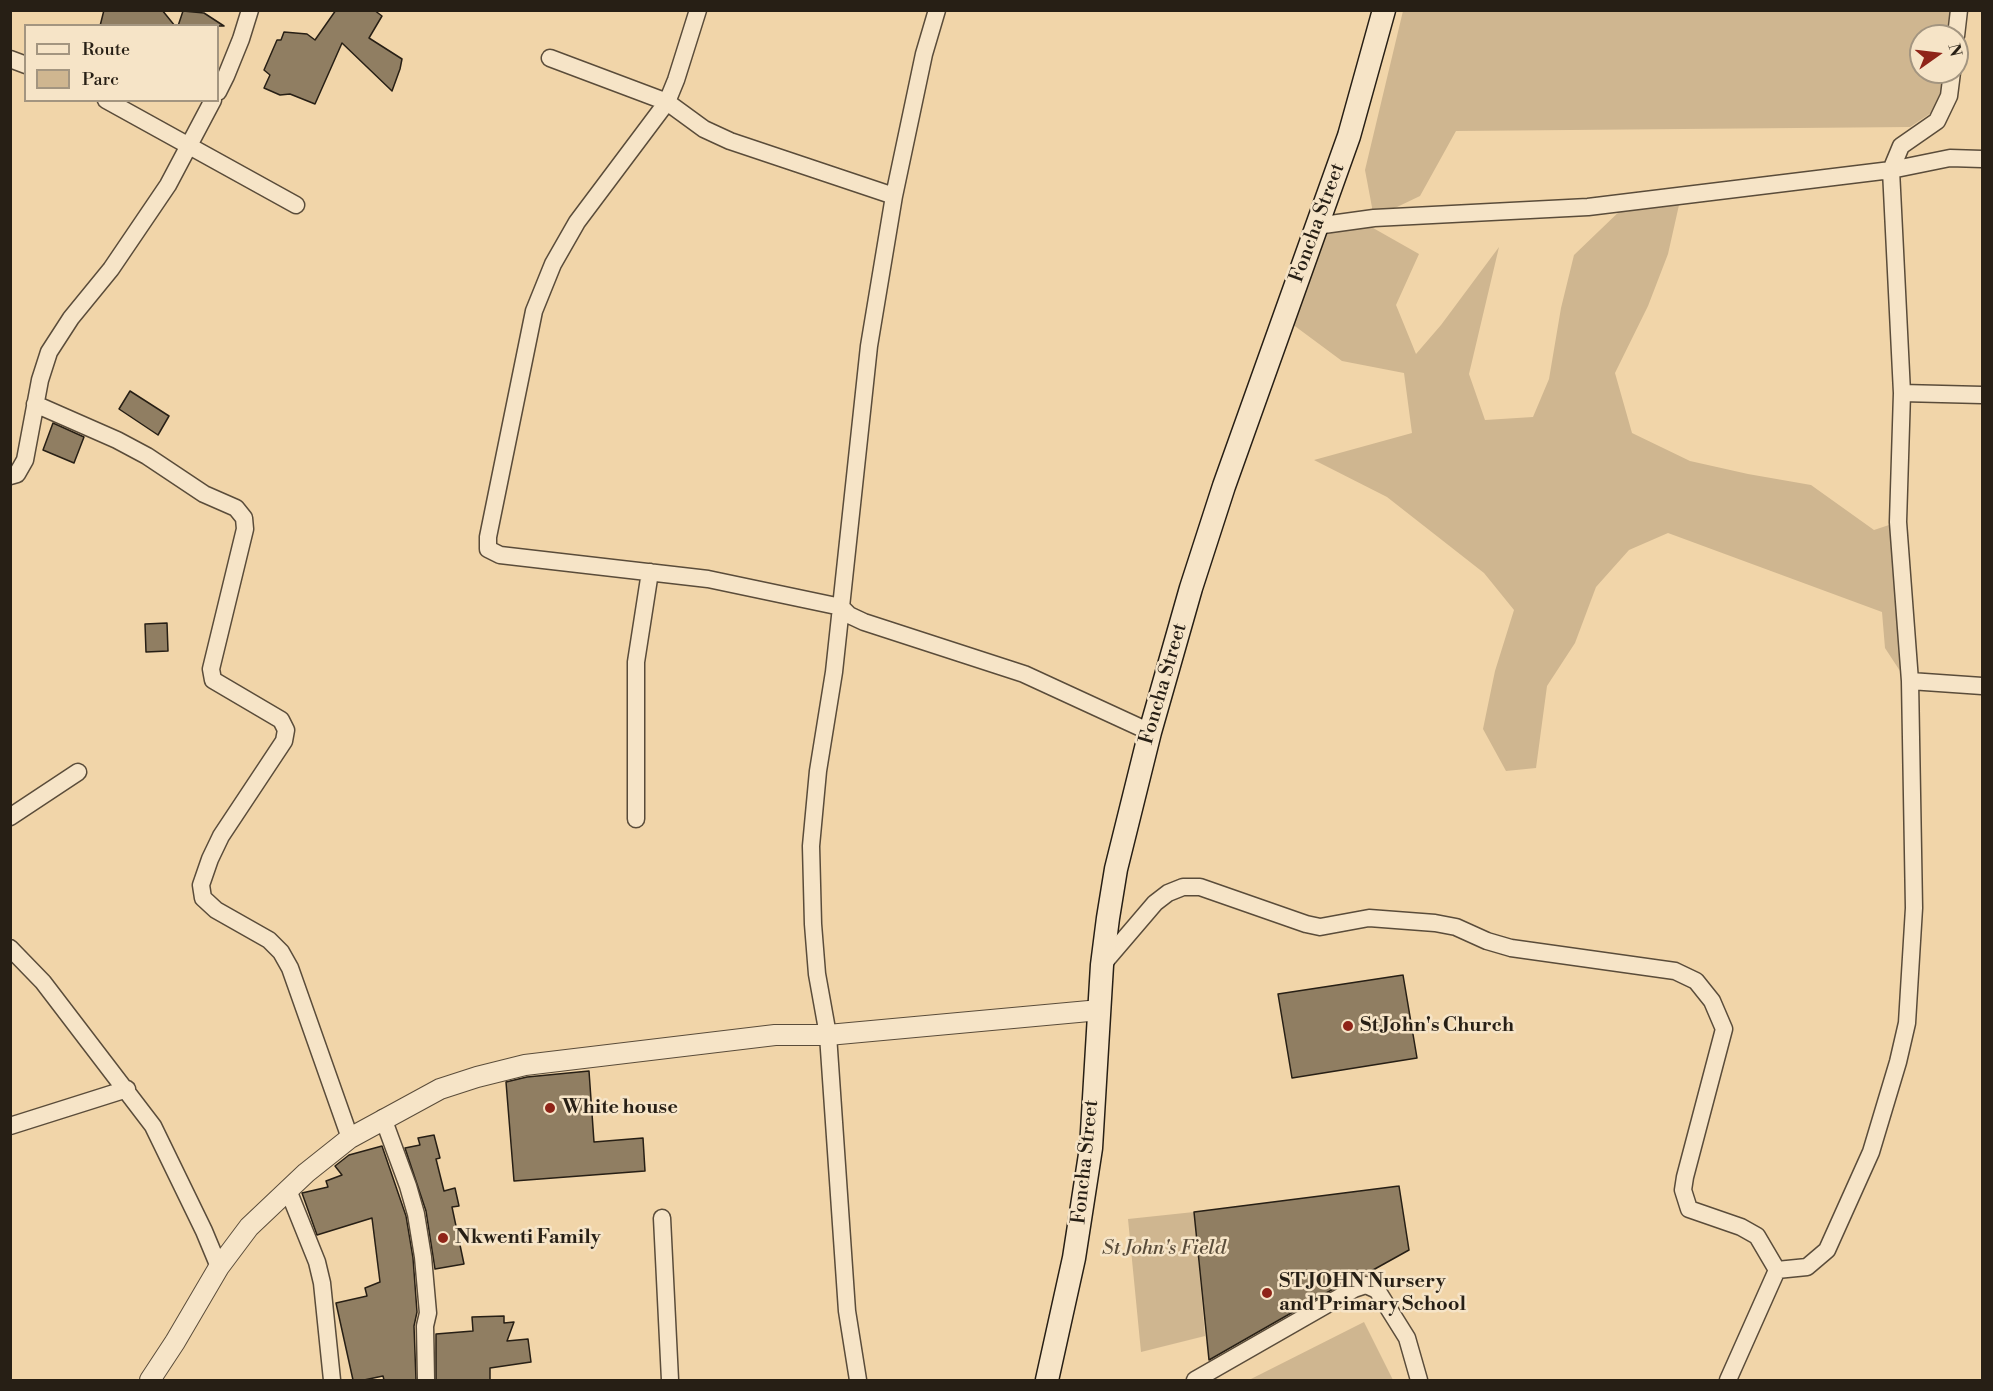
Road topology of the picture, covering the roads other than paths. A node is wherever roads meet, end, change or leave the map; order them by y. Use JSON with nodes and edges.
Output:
{"nodes":[{"id":1,"x":250,"y":10,"type":"edge"},
{"id":2,"x":698,"y":10,"type":"edge"},
{"id":3,"x":937,"y":10,"type":"edge"},
{"id":4,"x":1384,"y":10,"type":"edge"},
{"id":5,"x":550,"y":58,"type":"dead end"},
{"id":6,"x":1950,"y":84,"type":"edge"},
{"id":7,"x":219,"y":90,"type":"edge"},
{"id":8,"x":110,"y":102,"type":"edge"},
{"id":9,"x":212,"y":102,"type":"edge"},
{"id":10,"x":667,"y":102,"type":"junction"},
{"id":11,"x":188,"y":146,"type":"junction"},
{"id":12,"x":1983,"y":159,"type":"edge"},
{"id":13,"x":1891,"y":170,"type":"junction"},
{"id":14,"x":894,"y":196,"type":"junction"},
{"id":15,"x":296,"y":205,"type":"dead end"},
{"id":16,"x":1316,"y":226,"type":"junction"},
{"id":17,"x":1902,"y":393,"type":"junction"},
{"id":18,"x":1983,"y":395,"type":"edge"},
{"id":19,"x":35,"y":404,"type":"junction"},
{"id":20,"x":10,"y":476,"type":"edge"},
{"id":21,"x":650,"y":573,"type":"junction"},
{"id":22,"x":841,"y":607,"type":"junction"},
{"id":23,"x":1910,"y":681,"type":"junction"},
{"id":24,"x":1983,"y":686,"type":"edge"},
{"id":25,"x":1150,"y":732,"type":"junction"},
{"id":26,"x":78,"y":772,"type":"dead end"},
{"id":27,"x":10,"y":817,"type":"edge"},
{"id":28,"x":636,"y":819,"type":"dead end"},
{"id":29,"x":10,"y":948,"type":"edge"},
{"id":30,"x":1102,"y":965,"type":"junction"},
{"id":31,"x":1100,"y":1010,"type":"junction"},
{"id":32,"x":828,"y":1035,"type":"junction"},
{"id":33,"x":127,"y":1089,"type":"junction"},
{"id":34,"x":383,"y":1118,"type":"junction"},
{"id":35,"x":10,"y":1126,"type":"edge"},
{"id":36,"x":350,"y":1138,"type":"junction"},
{"id":37,"x":288,"y":1190,"type":"junction"},
{"id":38,"x":662,"y":1218,"type":"dead end"},
{"id":39,"x":219,"y":1267,"type":"junction"},
{"id":40,"x":1777,"y":1270,"type":"junction"},
{"id":41,"x":150,"y":1380,"type":"edge"},
{"id":42,"x":332,"y":1380,"type":"edge"},
{"id":43,"x":426,"y":1380,"type":"edge"},
{"id":44,"x":670,"y":1380,"type":"edge"},
{"id":45,"x":858,"y":1380,"type":"edge"},
{"id":46,"x":1047,"y":1380,"type":"edge"},
{"id":47,"x":1195,"y":1380,"type":"edge"},
{"id":48,"x":1419,"y":1380,"type":"edge"},
{"id":49,"x":1728,"y":1380,"type":"edge"}],
"edges":[{"from":1,"to":7,"type":"street"},
{"from":2,"to":10,"type":"street"},
{"from":3,"to":14,"type":"street"},
{"from":4,"to":16,"type":"main road","name":"Foncha Street"},
{"from":5,"to":10,"type":"street"},
{"from":6,"to":13,"type":"street"},
{"from":8,"to":11,"type":"street"},
{"from":9,"to":11,"type":"street"},
{"from":10,"to":14,"type":"street"},
{"from":10,"to":21,"type":"street"},
{"from":11,"to":15,"type":"street"},
{"from":11,"to":19,"type":"street"},
{"from":12,"to":13,"type":"street"},
{"from":13,"to":16,"type":"street"},
{"from":13,"to":17,"type":"street"},
{"from":14,"to":22,"type":"street"},
{"from":16,"to":25,"type":"main road","name":"Foncha Street"},
{"from":17,"to":18,"type":"street"},
{"from":17,"to":23,"type":"street"},
{"from":19,"to":20,"type":"street"},
{"from":19,"to":36,"type":"street"},
{"from":21,"to":22,"type":"street"},
{"from":21,"to":28,"type":"street"},
{"from":22,"to":25,"type":"street"},
{"from":22,"to":32,"type":"street"},
{"from":23,"to":24,"type":"street"},
{"from":23,"to":40,"type":"street"},
{"from":25,"to":30,"type":"main road","name":"Foncha Street"},
{"from":26,"to":27,"type":"street"},
{"from":29,"to":33,"type":"street"},
{"from":30,"to":31,"type":"main road","name":"Foncha Street"},
{"from":30,"to":40,"type":"street"},
{"from":31,"to":32,"type":"street"},
{"from":31,"to":46,"type":"main road","name":"Foncha Street"},
{"from":32,"to":34,"type":"street"},
{"from":32,"to":45,"type":"street"},
{"from":33,"to":35,"type":"street"},
{"from":33,"to":39,"type":"street"},
{"from":34,"to":36,"type":"street"},
{"from":34,"to":43,"type":"street"},
{"from":36,"to":37,"type":"street"},
{"from":37,"to":39,"type":"street"},
{"from":37,"to":42,"type":"street"},
{"from":38,"to":44,"type":"street"},
{"from":39,"to":41,"type":"street"},
{"from":40,"to":49,"type":"street"},
{"from":47,"to":48,"type":"street"}]}
